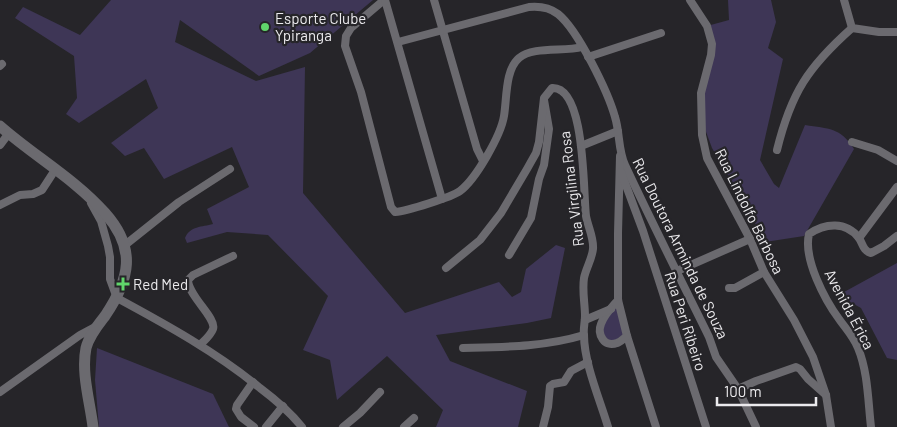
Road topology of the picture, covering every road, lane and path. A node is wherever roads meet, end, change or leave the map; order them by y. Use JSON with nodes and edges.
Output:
{"nodes":[{"id":1,"x":384,"y":0,"type":"edge"},
{"id":2,"x":434,"y":0,"type":"edge"},
{"id":3,"x":690,"y":0,"type":"edge"},
{"id":4,"x":844,"y":0,"type":"edge"},
{"id":5,"x":543,"y":3,"type":"edge"},
{"id":6,"x":852,"y":28,"type":"junction"},
{"id":7,"x":443,"y":30,"type":"junction"},
{"id":8,"x":897,"y":32,"type":"edge"},
{"id":9,"x":661,"y":33,"type":"dead end"},
{"id":10,"x":398,"y":42,"type":"junction"},
{"id":11,"x":582,"y":46,"type":"junction"},
{"id":12,"x":588,"y":57,"type":"junction"},
{"id":13,"x":544,"y":98,"type":"junction"},
{"id":14,"x":4,"y":130,"type":"edge"},
{"id":15,"x":618,"y":131,"type":"junction"},
{"id":16,"x":852,"y":142,"type":"dead end"},
{"id":17,"x":0,"y":144,"type":"edge"},
{"id":18,"x":582,"y":146,"type":"junction"},
{"id":19,"x":777,"y":150,"type":"dead end"},
{"id":20,"x":621,"y":154,"type":"junction"},
{"id":21,"x":483,"y":161,"type":"junction"},
{"id":22,"x":897,"y":161,"type":"edge"},
{"id":23,"x":620,"y":168,"type":"junction"},
{"id":24,"x":230,"y":169,"type":"dead end"},
{"id":25,"x":56,"y":170,"type":"junction"},
{"id":26,"x":897,"y":187,"type":"edge"},
{"id":27,"x":87,"y":195,"type":"junction"},
{"id":28,"x":442,"y":199,"type":"junction"},
{"id":29,"x":0,"y":205,"type":"edge"},
{"id":30,"x":859,"y":238,"type":"junction"},
{"id":31,"x":750,"y":239,"type":"junction"},
{"id":32,"x":894,"y":239,"type":"edge"},
{"id":33,"x":127,"y":247,"type":"junction"},
{"id":34,"x":510,"y":255,"type":"dead end"},
{"id":35,"x":233,"y":256,"type":"dead end"},
{"id":36,"x":110,"y":257,"type":"junction"},
{"id":37,"x":446,"y":268,"type":"dead end"},
{"id":38,"x":677,"y":271,"type":"junction"},
{"id":39,"x":764,"y":272,"type":"junction"},
{"id":40,"x":729,"y":288,"type":"dead end"},
{"id":41,"x":117,"y":298,"type":"junction"},
{"id":42,"x":618,"y":300,"type":"junction"},
{"id":43,"x":611,"y":309,"type":"junction"},
{"id":44,"x":585,"y":320,"type":"junction"},
{"id":45,"x":97,"y":326,"type":"junction"},
{"id":46,"x":584,"y":335,"type":"junction"},
{"id":47,"x":627,"y":336,"type":"junction"},
{"id":48,"x":200,"y":345,"type":"junction"},
{"id":49,"x":463,"y":348,"type":"dead end"},
{"id":50,"x":588,"y":362,"type":"junction"},
{"id":51,"x":253,"y":382,"type":"junction"},
{"id":52,"x":738,"y":389,"type":"junction"},
{"id":53,"x":0,"y":392,"type":"edge"},
{"id":54,"x":380,"y":392,"type":"dead end"},
{"id":55,"x":826,"y":395,"type":"junction"},
{"id":56,"x":283,"y":406,"type":"junction"},
{"id":57,"x":414,"y":418,"type":"dead end"},
{"id":58,"x":753,"y":425,"type":"edge"},
{"id":59,"x":93,"y":427,"type":"edge"},
{"id":60,"x":254,"y":427,"type":"edge"},
{"id":61,"x":266,"y":427,"type":"edge"},
{"id":62,"x":302,"y":427,"type":"edge"},
{"id":63,"x":342,"y":427,"type":"edge"},
{"id":64,"x":404,"y":427,"type":"edge"},
{"id":65,"x":543,"y":427,"type":"edge"},
{"id":66,"x":608,"y":427,"type":"edge"},
{"id":67,"x":656,"y":427,"type":"edge"},
{"id":68,"x":706,"y":427,"type":"edge"},
{"id":69,"x":831,"y":427,"type":"edge"},
{"id":70,"x":871,"y":427,"type":"edge"}],
"edges":[{"from":1,"to":10,"type":"street"},
{"from":1,"to":28,"type":"street"},
{"from":2,"to":7,"type":"street"},
{"from":3,"to":31,"type":"street","name":"Rua Lindolfo Barbosa"},
{"from":4,"to":6,"type":"street"},
{"from":5,"to":7,"type":"street"},
{"from":5,"to":11,"type":"street","name":"Rua Doutora Arminda de Souza"},
{"from":6,"to":8,"type":"street"},
{"from":6,"to":19,"type":"street"},
{"from":7,"to":10,"type":"street"},
{"from":7,"to":21,"type":"street"},
{"from":9,"to":12,"type":"street"},
{"from":10,"to":28,"type":"street"},
{"from":11,"to":12,"type":"street","name":"Rua Doutora Arminda de Souza"},
{"from":11,"to":21,"type":"street"},
{"from":12,"to":15,"type":"street","name":"Rua Doutora Arminda de Souza"},
{"from":13,"to":18,"type":"street","name":"Rua Virgilina Rosa"},
{"from":13,"to":34,"type":"street","name":"Rua Virgilina Rosa"},
{"from":13,"to":37,"type":"street","name":"Rua Virgilina Rosa"},
{"from":14,"to":17,"type":"street"},
{"from":14,"to":25,"type":"main road"},
{"from":15,"to":18,"type":"street"},
{"from":15,"to":20,"type":"street","name":"Rua Doutora Arminda de Souza"},
{"from":16,"to":22,"type":"street"},
{"from":18,"to":44,"type":"street","name":"Rua Virgilina Rosa"},
{"from":20,"to":23,"type":"street"},
{"from":20,"to":38,"type":"street","name":"Rua Doutora Arminda de Souza"},
{"from":21,"to":28,"type":"street"},
{"from":23,"to":42,"type":"street"},
{"from":23,"to":68,"type":"street","name":"Rua Peri Ribeiro"},
{"from":24,"to":33,"type":"street"},
{"from":25,"to":27,"type":"main road"},
{"from":25,"to":29,"type":"street"},
{"from":26,"to":30,"type":"street"},
{"from":27,"to":33,"type":"main road"},
{"from":27,"to":36,"type":"street"},
{"from":30,"to":32,"type":"street"},
{"from":30,"to":70,"type":"street","name":"Avenida Érica"},
{"from":31,"to":38,"type":"street"},
{"from":31,"to":39,"type":"street","name":"Rua Lindolfo Barbosa"},
{"from":33,"to":36,"type":"street"},
{"from":33,"to":41,"type":"main road"},
{"from":35,"to":48,"type":"street"},
{"from":36,"to":41,"type":"street"},
{"from":38,"to":52,"type":"street","name":"Rua Doutora Arminda de Souza"},
{"from":39,"to":40,"type":"street"},
{"from":39,"to":55,"type":"street","name":"Rua Lindolfo Barbosa"},
{"from":41,"to":45,"type":"main road"},
{"from":41,"to":48,"type":"street"},
{"from":42,"to":43,"type":"street"},
{"from":42,"to":47,"type":"street"},
{"from":43,"to":44,"type":"street"},
{"from":43,"to":47,"type":"street"},
{"from":44,"to":46,"type":"street","name":"Rua Virgilina Rosa"},
{"from":45,"to":53,"type":"street"},
{"from":45,"to":59,"type":"main road"},
{"from":46,"to":49,"type":"street"},
{"from":46,"to":50,"type":"street","name":"Rua Virgilina Rosa"},
{"from":47,"to":67,"type":"street"},
{"from":48,"to":51,"type":"street"},
{"from":50,"to":65,"type":"street"},
{"from":50,"to":66,"type":"street","name":"Rua Virgilina Rosa"},
{"from":51,"to":56,"type":"street"},
{"from":51,"to":60,"type":"street"},
{"from":52,"to":55,"type":"street"},
{"from":52,"to":58,"type":"street","name":"Rua Doutora Arminda de Souza"},
{"from":54,"to":63,"type":"street"},
{"from":55,"to":69,"type":"street","name":"Rua Lindolfo Barbosa"},
{"from":56,"to":61,"type":"street"},
{"from":56,"to":62,"type":"street"},
{"from":57,"to":64,"type":"street"}]}
